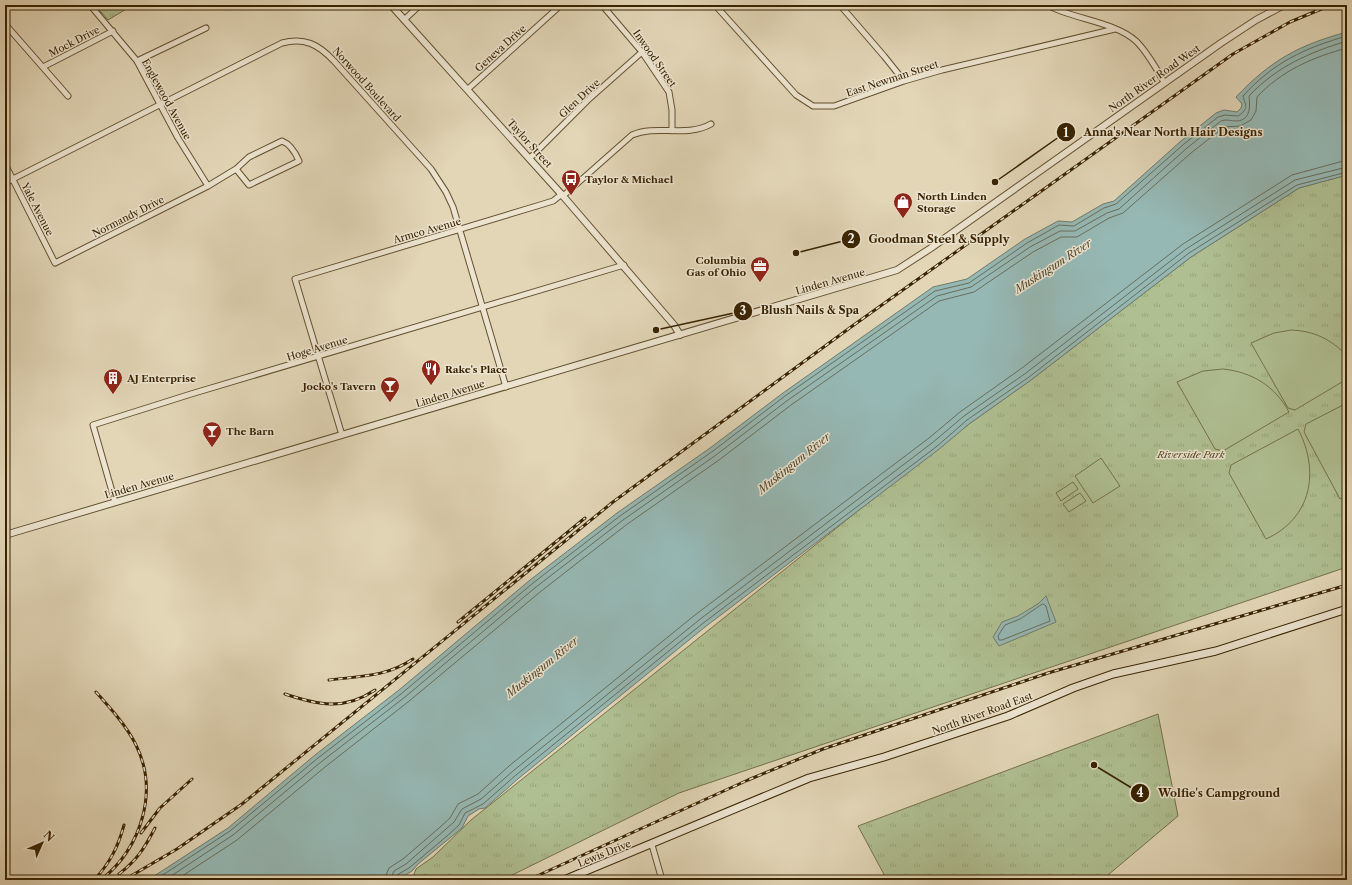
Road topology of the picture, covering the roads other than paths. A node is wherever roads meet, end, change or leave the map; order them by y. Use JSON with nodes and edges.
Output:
{"nodes":[{"id":1,"x":90,"y":5,"type":"edge"},
{"id":2,"x":391,"y":5,"type":"edge"},
{"id":3,"x":420,"y":5,"type":"edge"},
{"id":4,"x":562,"y":5,"type":"edge"},
{"id":5,"x":602,"y":5,"type":"edge"},
{"id":6,"x":715,"y":5,"type":"edge"},
{"id":7,"x":840,"y":5,"type":"edge"},
{"id":8,"x":1047,"y":5,"type":"edge"},
{"id":9,"x":1284,"y":5,"type":"edge"},
{"id":10,"x":404,"y":20,"type":"junction"},
{"id":11,"x":5,"y":24,"type":"edge"},
{"id":12,"x":206,"y":28,"type":"dead end"},
{"id":13,"x":1115,"y":29,"type":"junction"},
{"id":14,"x":112,"y":31,"type":"junction"},
{"id":15,"x":642,"y":52,"type":"junction"},
{"id":16,"x":137,"y":61,"type":"junction"},
{"id":17,"x":43,"y":67,"type":"junction"},
{"id":18,"x":904,"y":81,"type":"junction"},
{"id":19,"x":1164,"y":82,"type":"junction"},
{"id":20,"x":468,"y":89,"type":"junction"},
{"id":21,"x":68,"y":96,"type":"dead end"},
{"id":22,"x":159,"y":105,"type":"junction"},
{"id":23,"x":711,"y":124,"type":"dead end"},
{"id":24,"x":672,"y":131,"type":"junction"},
{"id":25,"x":530,"y":158,"type":"junction"},
{"id":26,"x":5,"y":164,"type":"edge"},
{"id":27,"x":236,"y":169,"type":"junction"},
{"id":28,"x":13,"y":179,"type":"junction"},
{"id":29,"x":5,"y":183,"type":"edge"},
{"id":30,"x":208,"y":186,"type":"junction"},
{"id":31,"x":563,"y":195,"type":"junction"},
{"id":32,"x":979,"y":214,"type":"joint"},
{"id":33,"x":460,"y":230,"type":"junction"},
{"id":34,"x":55,"y":263,"type":"joint"},
{"id":35,"x":624,"y":265,"type":"junction"},
{"id":36,"x":483,"y":307,"type":"junction"},
{"id":37,"x":680,"y":335,"type":"junction"},
{"id":38,"x":318,"y":356,"type":"junction"},
{"id":39,"x":506,"y":387,"type":"junction"},
{"id":40,"x":342,"y":435,"type":"junction"},
{"id":41,"x":115,"y":502,"type":"junction"},
{"id":42,"x":5,"y":535,"type":"edge"},
{"id":43,"x":1347,"y":609,"type":"edge"},
{"id":44,"x":652,"y":845,"type":"junction"},
{"id":45,"x":564,"y":880,"type":"edge"},
{"id":46,"x":662,"y":880,"type":"edge"}],
"edges":[{"from":1,"to":14,"type":"street","name":"Englewood Avenue"},
{"from":2,"to":10,"type":"street","name":"Taylor Street"},
{"from":3,"to":10,"type":"street"},
{"from":4,"to":20,"type":"street","name":"Geneva Drive"},
{"from":5,"to":15,"type":"street","name":"Inwood Street"},
{"from":6,"to":18,"type":"street","name":"East Newman Street"},
{"from":7,"to":18,"type":"street"},
{"from":8,"to":13,"type":"street"},
{"from":9,"to":19,"type":"street","name":"North River Road West"},
{"from":10,"to":20,"type":"street","name":"Taylor Street"},
{"from":11,"to":17,"type":"street"},
{"from":12,"to":16,"type":"street"},
{"from":13,"to":18,"type":"street","name":"East Newman Street"},
{"from":13,"to":19,"type":"street"},
{"from":14,"to":16,"type":"street","name":"Englewood Avenue"},
{"from":14,"to":17,"type":"street","name":"Mock Drive"},
{"from":15,"to":24,"type":"street","name":"Inwood Street"},
{"from":15,"to":25,"type":"street","name":"Glen Drive"},
{"from":16,"to":22,"type":"street","name":"Englewood Avenue"},
{"from":17,"to":21,"type":"street"},
{"from":19,"to":32,"type":"street","name":"North River Road West"},
{"from":20,"to":25,"type":"street","name":"Taylor Street"},
{"from":22,"to":28,"type":"street","name":"Norwood Boulevard"},
{"from":22,"to":30,"type":"street","name":"Englewood Avenue"},
{"from":22,"to":33,"type":"street","name":"Norwood Boulevard"},
{"from":23,"to":24,"type":"street","name":"Armco Avenue"},
{"from":24,"to":31,"type":"street","name":"Armco Avenue"},
{"from":25,"to":31,"type":"street","name":"Taylor Street"},
{"from":26,"to":28,"type":"street","name":"Yale Avenue"},
{"from":27,"to":27,"type":"street","name":"Normandy Drive"},
{"from":27,"to":30,"type":"street","name":"Normandy Drive"},
{"from":28,"to":29,"type":"street","name":"Norwood Boulevard"},
{"from":28,"to":34,"type":"street","name":"Yale Avenue"},
{"from":30,"to":34,"type":"street","name":"Normandy Drive"},
{"from":31,"to":33,"type":"street","name":"Armco Avenue"},
{"from":31,"to":35,"type":"street","name":"Taylor Street"},
{"from":32,"to":37,"type":"street","name":"Linden Avenue"},
{"from":33,"to":36,"type":"street","name":"Norwood Boulevard"},
{"from":33,"to":38,"type":"street","name":"Armco Avenue"},
{"from":35,"to":36,"type":"street","name":"Hoge Avenue"},
{"from":35,"to":37,"type":"street","name":"Taylor Street"},
{"from":36,"to":38,"type":"street","name":"Hoge Avenue"},
{"from":36,"to":39,"type":"street","name":"Norwood Boulevard"},
{"from":37,"to":39,"type":"street","name":"Linden Avenue"},
{"from":38,"to":40,"type":"street"},
{"from":38,"to":41,"type":"street","name":"Hoge Avenue"},
{"from":39,"to":40,"type":"street","name":"Linden Avenue"},
{"from":40,"to":41,"type":"street","name":"Linden Avenue"},
{"from":41,"to":42,"type":"street","name":"Linden Avenue"},
{"from":43,"to":44,"type":"main road","name":"North River Road East"},
{"from":44,"to":45,"type":"main road","name":"Lewis Drive"},
{"from":44,"to":46,"type":"street"}]}
